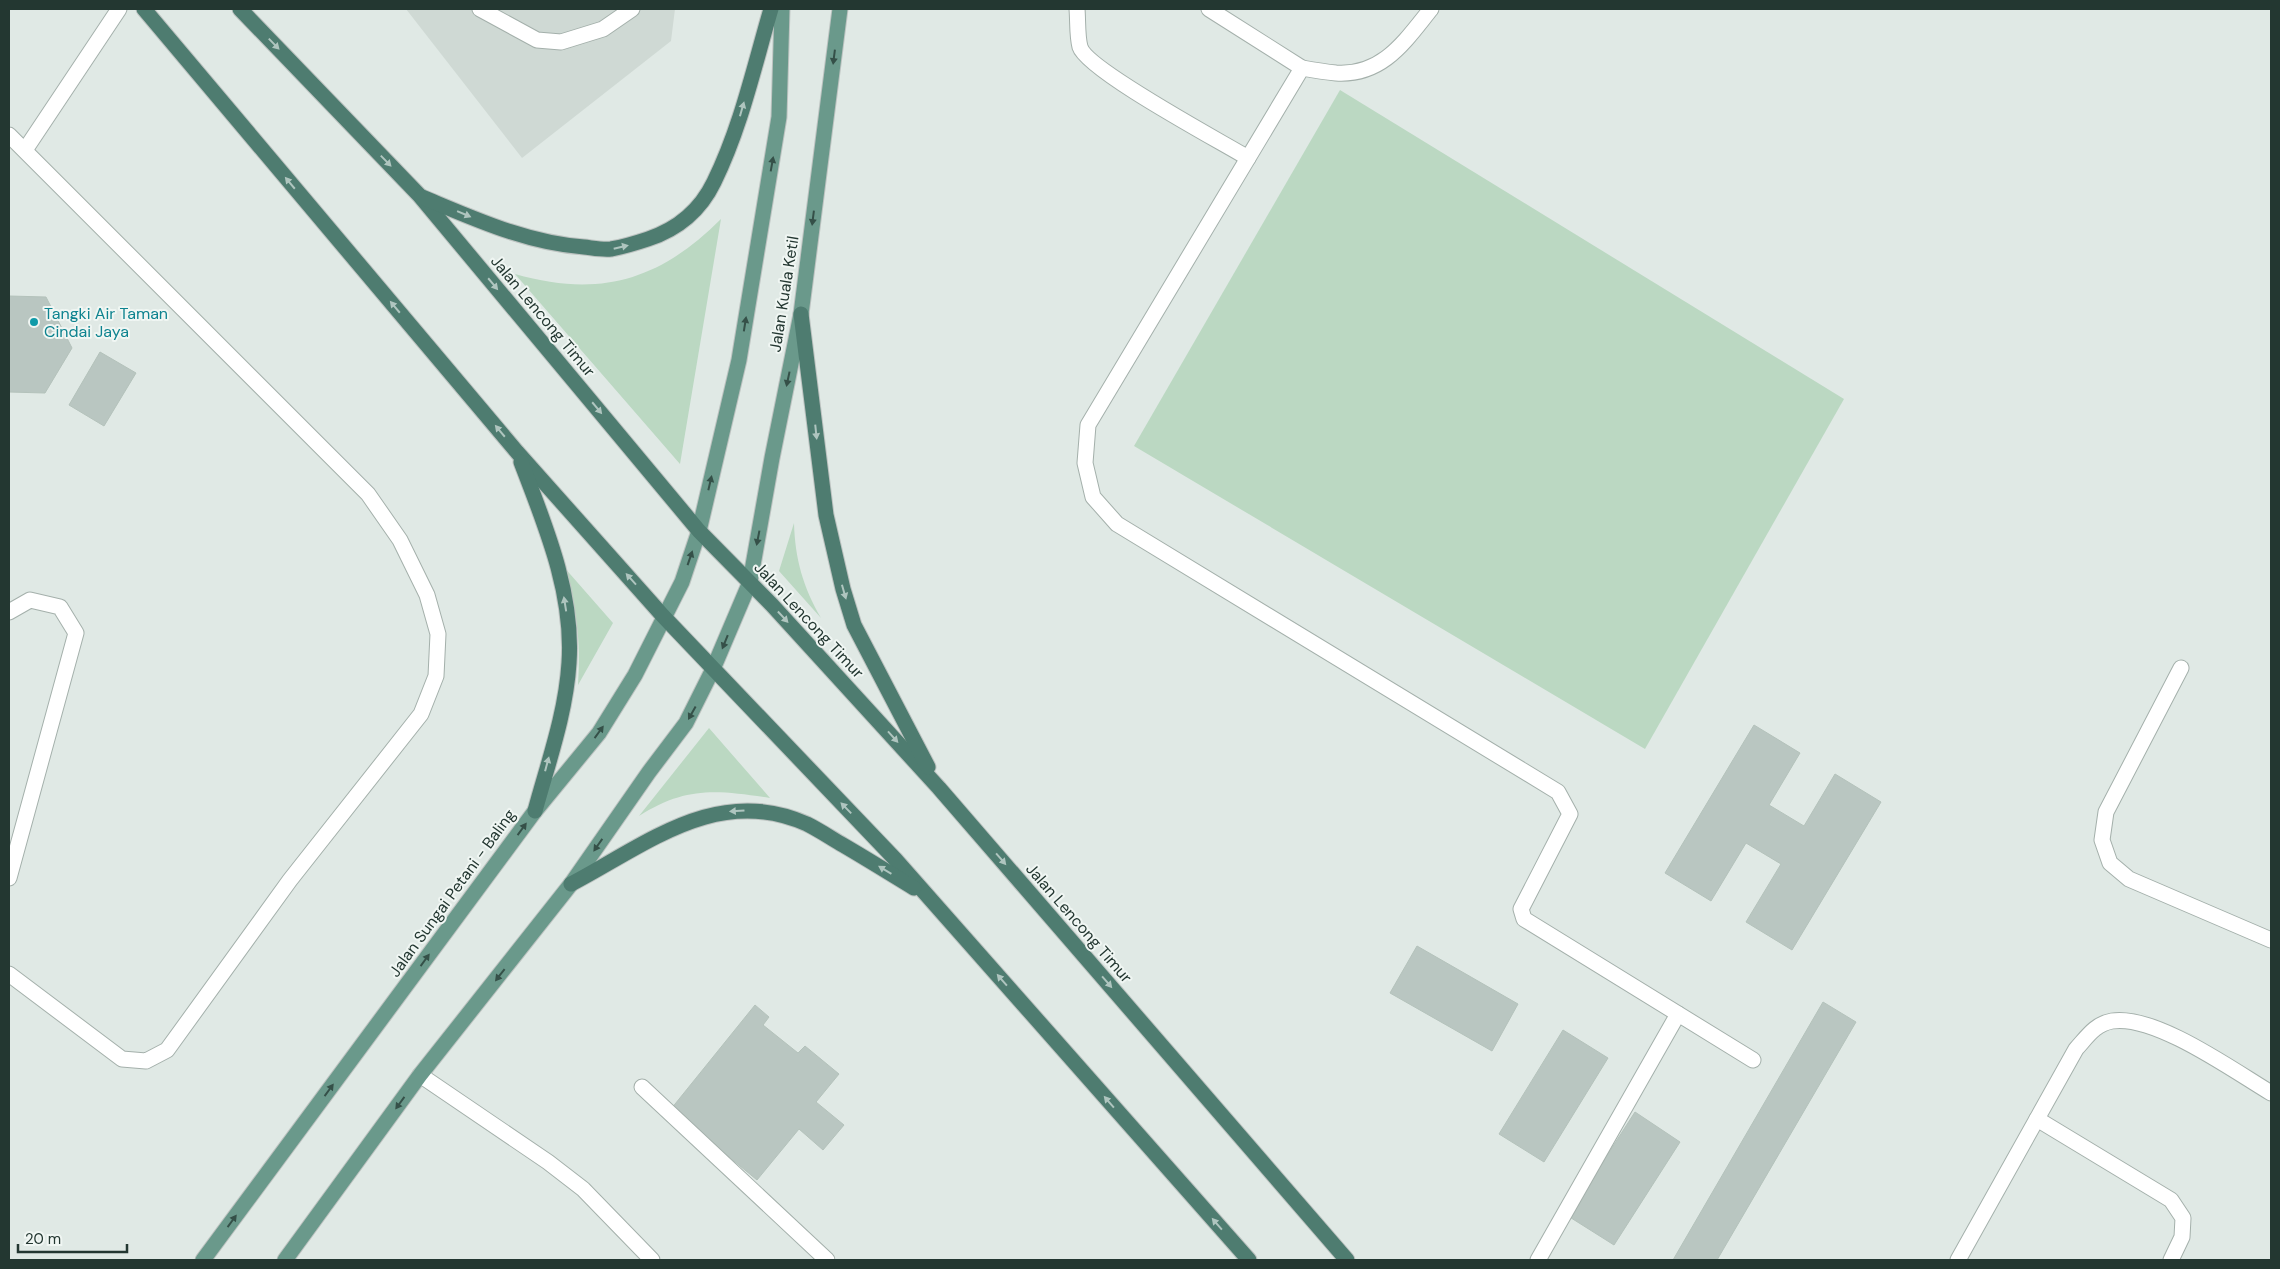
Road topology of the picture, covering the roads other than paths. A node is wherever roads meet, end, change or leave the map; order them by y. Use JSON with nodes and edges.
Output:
{"nodes":[{"id":1,"x":119,"y":9,"type":"edge"},
{"id":2,"x":144,"y":9,"type":"edge"},
{"id":3,"x":240,"y":9,"type":"edge"},
{"id":4,"x":480,"y":9,"type":"edge"},
{"id":5,"x":632,"y":9,"type":"edge"},
{"id":6,"x":771,"y":9,"type":"edge"},
{"id":7,"x":782,"y":9,"type":"edge"},
{"id":8,"x":840,"y":9,"type":"edge"},
{"id":9,"x":1077,"y":9,"type":"edge"},
{"id":10,"x":1209,"y":9,"type":"edge"},
{"id":11,"x":1431,"y":9,"type":"edge"},
{"id":12,"x":1302,"y":68,"type":"junction"},
{"id":13,"x":9,"y":135,"type":"edge"},
{"id":14,"x":25,"y":150,"type":"junction"},
{"id":15,"x":1248,"y":158,"type":"junction"},
{"id":16,"x":418,"y":195,"type":"junction"},
{"id":17,"x":801,"y":314,"type":"junction"},
{"id":18,"x":517,"y":452,"type":"junction"},
{"id":19,"x":699,"y":531,"type":"junction"},
{"id":20,"x":750,"y":582,"type":"junction"},
{"id":21,"x":9,"y":612,"type":"edge"},
{"id":22,"x":663,"y":616,"type":"junction"},
{"id":23,"x":2181,"y":668,"type":"dead end"},
{"id":24,"x":713,"y":669,"type":"junction"},
{"id":25,"x":939,"y":788,"type":"junction"},
{"id":26,"x":535,"y":811,"type":"junction"},
{"id":27,"x":9,"y":878,"type":"edge"},
{"id":28,"x":571,"y":884,"type":"junction"},
{"id":29,"x":926,"y":895,"type":"junction"},
{"id":30,"x":2271,"y":940,"type":"edge"},
{"id":31,"x":9,"y":974,"type":"edge"},
{"id":32,"x":1678,"y":1014,"type":"junction"},
{"id":33,"x":1753,"y":1060,"type":"dead end"},
{"id":34,"x":420,"y":1074,"type":"junction"},
{"id":35,"x":642,"y":1087,"type":"dead end"},
{"id":36,"x":2271,"y":1093,"type":"edge"},
{"id":37,"x":2037,"y":1119,"type":"junction"},
{"id":38,"x":203,"y":1260,"type":"edge"},
{"id":39,"x":285,"y":1260,"type":"edge"},
{"id":40,"x":652,"y":1260,"type":"edge"},
{"id":41,"x":827,"y":1260,"type":"edge"},
{"id":42,"x":1249,"y":1260,"type":"edge"},
{"id":43,"x":1348,"y":1260,"type":"edge"},
{"id":44,"x":1538,"y":1260,"type":"edge"},
{"id":45,"x":1958,"y":1260,"type":"edge"},
{"id":46,"x":2171,"y":1260,"type":"edge"}],
"edges":[{"from":1,"to":14,"type":"street"},
{"from":18,"to":2,"type":"highway","one_way":true},
{"from":3,"to":16,"type":"highway","name":"Jalan Lencong Timur","one_way":true},
{"from":4,"to":5,"type":"street"},
{"from":16,"to":6,"type":"highway","one_way":true},
{"from":19,"to":7,"type":"main road","name":"Jalan Kuala Ketil","one_way":true},
{"from":8,"to":17,"type":"main road","name":"Jalan Kuala Ketil","one_way":true},
{"from":9,"to":15,"type":"street"},
{"from":10,"to":12,"type":"street"},
{"from":11,"to":12,"type":"street"},
{"from":12,"to":15,"type":"street"},
{"from":13,"to":14,"type":"street"},
{"from":14,"to":31,"type":"street"},
{"from":15,"to":32,"type":"street"},
{"from":16,"to":19,"type":"highway","name":"Jalan Lencong Timur","one_way":true},
{"from":17,"to":20,"type":"main road","name":"Jalan Kuala Ketil","one_way":true},
{"from":17,"to":25,"type":"highway","one_way":true},
{"from":22,"to":18,"type":"highway","one_way":true},
{"from":26,"to":18,"type":"highway","one_way":true},
{"from":19,"to":20,"type":"highway","name":"Jalan Lencong Timur"},
{"from":22,"to":19,"type":"main road","name":"Jalan Sungai Petani - Baling","one_way":true},
{"from":20,"to":24,"type":"main road","one_way":true},
{"from":20,"to":25,"type":"highway","name":"Jalan Lencong Timur","one_way":true},
{"from":21,"to":27,"type":"street"},
{"from":22,"to":24,"type":"highway"},
{"from":26,"to":22,"type":"main road","name":"Jalan Sungai Petani - Baling","one_way":true},
{"from":23,"to":30,"type":"street"},
{"from":24,"to":28,"type":"main road","one_way":true},
{"from":29,"to":24,"type":"highway","one_way":true},
{"from":25,"to":43,"type":"highway","name":"Jalan Lencong Timur","one_way":true},
{"from":38,"to":26,"type":"main road","name":"Jalan Sungai Petani - Baling","one_way":true},
{"from":29,"to":28,"type":"highway","one_way":true},
{"from":28,"to":34,"type":"main road","one_way":true},
{"from":42,"to":29,"type":"highway","one_way":true},
{"from":32,"to":33,"type":"street"},
{"from":32,"to":44,"type":"street"},
{"from":34,"to":39,"type":"main road","one_way":true},
{"from":34,"to":40,"type":"street"},
{"from":35,"to":41,"type":"street"},
{"from":36,"to":37,"type":"street"},
{"from":37,"to":45,"type":"street"},
{"from":37,"to":46,"type":"street"}]}
